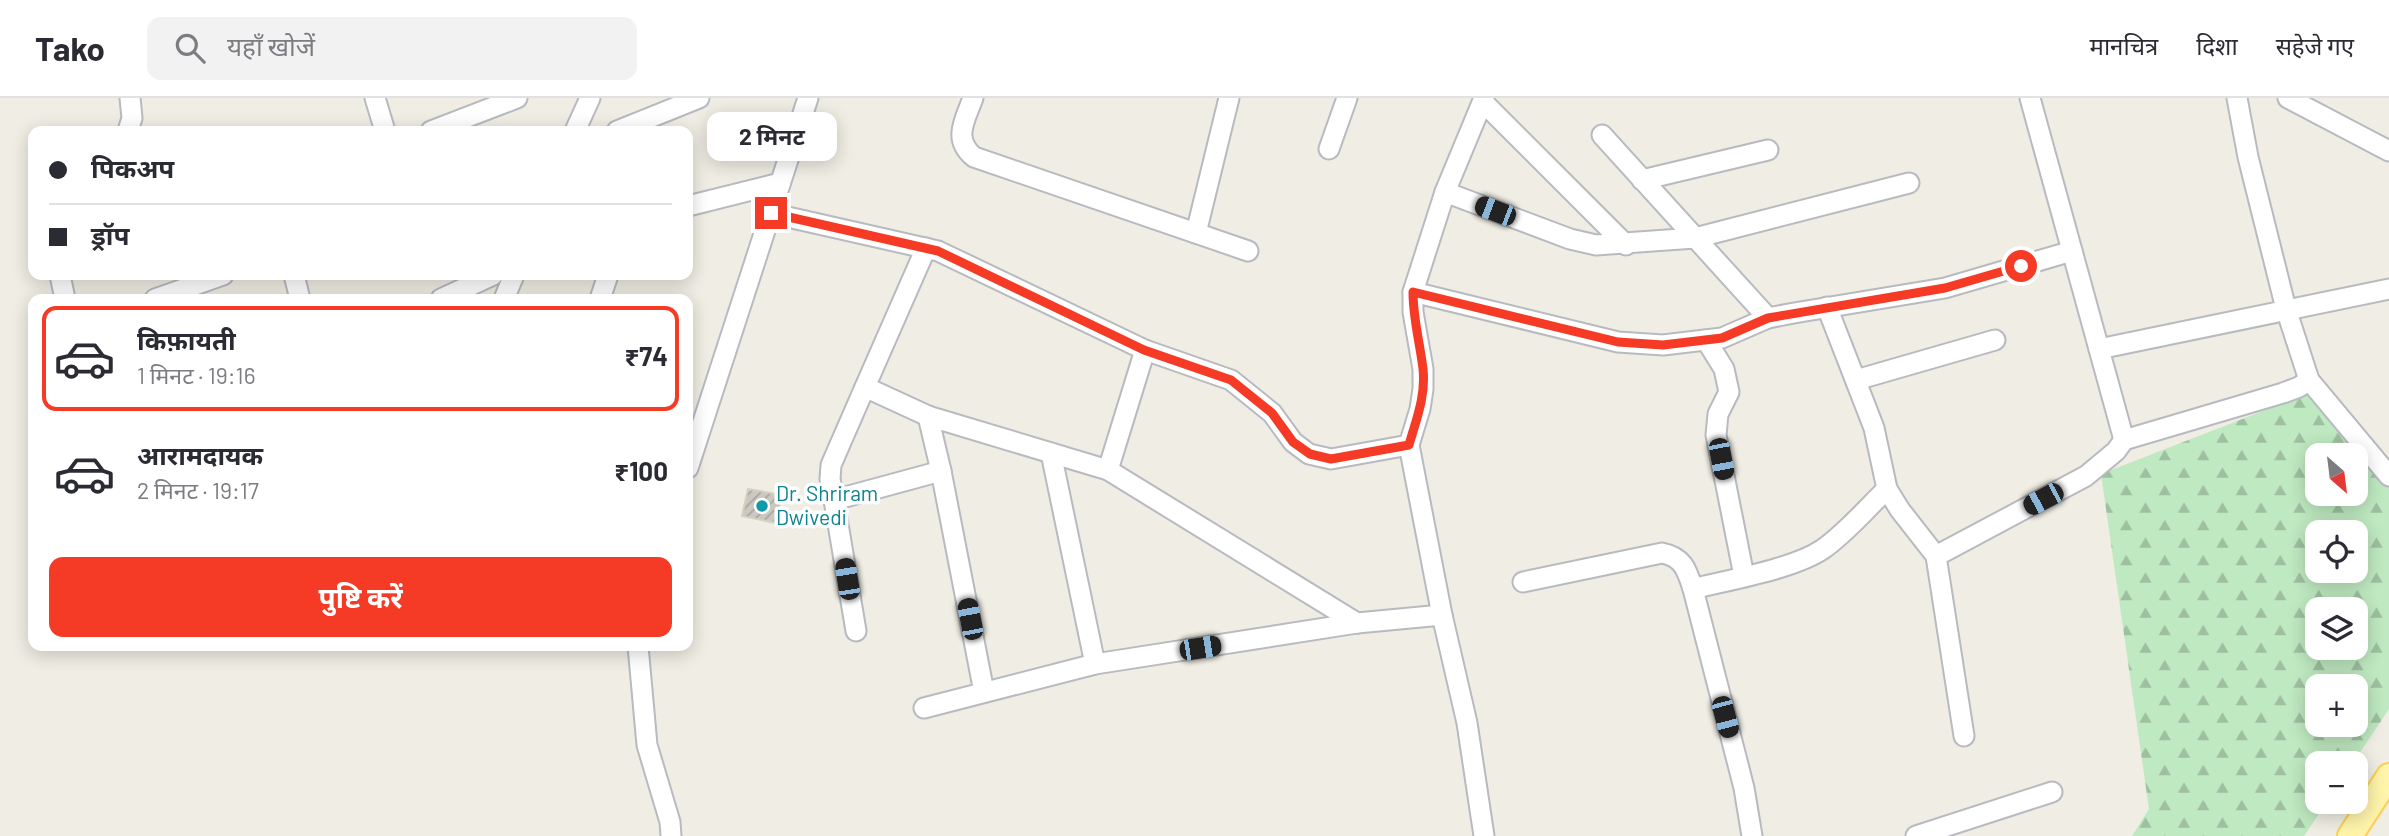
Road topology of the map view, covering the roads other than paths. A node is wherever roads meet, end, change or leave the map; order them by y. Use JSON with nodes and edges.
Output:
{"nodes":[{"id":1,"x":131,"y":98,"type":"edge"},
{"id":2,"x":375,"y":98,"type":"edge"},
{"id":3,"x":517,"y":98,"type":"edge"},
{"id":4,"x":590,"y":98,"type":"edge"},
{"id":5,"x":699,"y":98,"type":"edge"},
{"id":6,"x":808,"y":98,"type":"edge"},
{"id":7,"x":972,"y":98,"type":"edge"},
{"id":8,"x":1230,"y":98,"type":"edge"},
{"id":9,"x":1347,"y":98,"type":"edge"},
{"id":10,"x":2029,"y":98,"type":"edge"},
{"id":11,"x":2237,"y":98,"type":"edge"},
{"id":12,"x":2288,"y":98,"type":"edge"},
{"id":13,"x":1483,"y":100,"type":"edge"},
{"id":14,"x":130,"y":126,"type":"edge"},
{"id":15,"x":383,"y":126,"type":"edge"},
{"id":16,"x":444,"y":126,"type":"edge"},
{"id":17,"x":577,"y":126,"type":"edge"},
{"id":18,"x":643,"y":126,"type":"edge"},
{"id":19,"x":1602,"y":135,"type":"dead end"},
{"id":20,"x":1329,"y":149,"type":"dead end"},
{"id":21,"x":1768,"y":150,"type":"dead end"},
{"id":22,"x":2389,"y":151,"type":"edge"},
{"id":23,"x":1642,"y":180,"type":"junction"},
{"id":24,"x":780,"y":183,"type":"junction"},
{"id":25,"x":1909,"y":183,"type":"dead end"},
{"id":26,"x":1445,"y":191,"type":"junction"},
{"id":27,"x":693,"y":205,"type":"edge"},
{"id":28,"x":771,"y":213,"type":"junction"},
{"id":29,"x":1196,"y":233,"type":"junction"},
{"id":30,"x":1695,"y":238,"type":"junction"},
{"id":31,"x":1626,"y":244,"type":"junction"},
{"id":32,"x":926,"y":248,"type":"junction"},
{"id":33,"x":1248,"y":251,"type":"dead end"},
{"id":34,"x":2072,"y":251,"type":"junction"},
{"id":35,"x":209,"y":280,"type":"edge"},
{"id":36,"x":482,"y":280,"type":"edge"},
{"id":37,"x":2389,"y":289,"type":"edge"},
{"id":38,"x":1413,"y":292,"type":"junction"},
{"id":39,"x":169,"y":294,"type":"edge"},
{"id":40,"x":452,"y":294,"type":"edge"},
{"id":41,"x":1827,"y":307,"type":"junction"},
{"id":42,"x":2286,"y":309,"type":"junction"},
{"id":43,"x":1768,"y":318,"type":"junction"},
{"id":44,"x":1706,"y":340,"type":"junction"},
{"id":45,"x":1995,"y":340,"type":"dead end"},
{"id":46,"x":2099,"y":349,"type":"junction"},
{"id":47,"x":1144,"y":350,"type":"junction"},
{"id":48,"x":1856,"y":380,"type":"junction"},
{"id":49,"x":2309,"y":380,"type":"junction"},
{"id":50,"x":865,"y":387,"type":"junction"},
{"id":51,"x":928,"y":416,"type":"junction"},
{"id":52,"x":2124,"y":440,"type":"junction"},
{"id":53,"x":1409,"y":445,"type":"junction"},
{"id":54,"x":693,"y":453,"type":"edge"},
{"id":55,"x":1051,"y":453,"type":"junction"},
{"id":56,"x":1108,"y":470,"type":"junction"},
{"id":57,"x":941,"y":471,"type":"junction"},
{"id":58,"x":2389,"y":475,"type":"edge"},
{"id":59,"x":1887,"y":489,"type":"junction"},
{"id":60,"x":834,"y":500,"type":"junction"},
{"id":61,"x":1936,"y":556,"type":"junction"},
{"id":62,"x":1744,"y":576,"type":"junction"},
{"id":63,"x":1523,"y":582,"type":"dead end"},
{"id":64,"x":1693,"y":589,"type":"junction"},
{"id":65,"x":1442,"y":615,"type":"junction"},
{"id":66,"x":1357,"y":623,"type":"junction"},
{"id":67,"x":856,"y":631,"type":"dead end"},
{"id":68,"x":638,"y":651,"type":"edge"},
{"id":69,"x":1095,"y":664,"type":"junction"},
{"id":70,"x":984,"y":692,"type":"junction"},
{"id":71,"x":924,"y":708,"type":"dead end"},
{"id":72,"x":1964,"y":736,"type":"dead end"},
{"id":73,"x":2389,"y":775,"type":"edge"},
{"id":74,"x":2052,"y":792,"type":"dead end"},
{"id":75,"x":671,"y":836,"type":"edge"},
{"id":76,"x":1484,"y":836,"type":"edge"},
{"id":77,"x":1752,"y":836,"type":"edge"},
{"id":78,"x":1916,"y":836,"type":"edge"},
{"id":79,"x":2350,"y":836,"type":"edge"}],
"edges":[{"from":1,"to":14,"type":"street"},
{"from":2,"to":15,"type":"street"},
{"from":3,"to":16,"type":"street"},
{"from":4,"to":17,"type":"street"},
{"from":5,"to":18,"type":"street"},
{"from":6,"to":24,"type":"street"},
{"from":7,"to":29,"type":"street"},
{"from":8,"to":29,"type":"street"},
{"from":9,"to":20,"type":"street"},
{"from":10,"to":34,"type":"street"},
{"from":11,"to":42,"type":"street"},
{"from":12,"to":22,"type":"street"},
{"from":13,"to":26,"type":"street"},
{"from":13,"to":31,"type":"street"},
{"from":19,"to":23,"type":"street"},
{"from":21,"to":23,"type":"street"},
{"from":23,"to":30,"type":"street"},
{"from":24,"to":27,"type":"street"},
{"from":24,"to":28,"type":"street"},
{"from":25,"to":30,"type":"street"},
{"from":26,"to":31,"type":"street"},
{"from":26,"to":38,"type":"street"},
{"from":28,"to":32,"type":"street"},
{"from":28,"to":54,"type":"street"},
{"from":29,"to":33,"type":"street"},
{"from":30,"to":31,"type":"street"},
{"from":30,"to":43,"type":"street"},
{"from":32,"to":47,"type":"street"},
{"from":32,"to":50,"type":"street"},
{"from":34,"to":41,"type":"street"},
{"from":34,"to":46,"type":"street"},
{"from":35,"to":39,"type":"street"},
{"from":36,"to":40,"type":"street"},
{"from":37,"to":42,"type":"street"},
{"from":38,"to":44,"type":"street"},
{"from":38,"to":53,"type":"street"},
{"from":41,"to":43,"type":"street"},
{"from":41,"to":48,"type":"street"},
{"from":42,"to":46,"type":"street"},
{"from":42,"to":49,"type":"street"},
{"from":43,"to":44,"type":"street"},
{"from":44,"to":62,"type":"street"},
{"from":45,"to":48,"type":"street"},
{"from":46,"to":52,"type":"street"},
{"from":47,"to":53,"type":"street"},
{"from":47,"to":56,"type":"street"},
{"from":48,"to":59,"type":"street"},
{"from":49,"to":52,"type":"street"},
{"from":49,"to":58,"type":"street"},
{"from":50,"to":51,"type":"street"},
{"from":50,"to":60,"type":"street"},
{"from":51,"to":55,"type":"street"},
{"from":51,"to":57,"type":"street"},
{"from":52,"to":61,"type":"street"},
{"from":53,"to":65,"type":"street"},
{"from":55,"to":56,"type":"street"},
{"from":55,"to":69,"type":"street"},
{"from":56,"to":66,"type":"street"},
{"from":57,"to":60,"type":"street"},
{"from":57,"to":70,"type":"street"},
{"from":59,"to":61,"type":"street"},
{"from":59,"to":62,"type":"street"},
{"from":60,"to":67,"type":"street"},
{"from":61,"to":72,"type":"street"},
{"from":62,"to":64,"type":"street"},
{"from":63,"to":64,"type":"street"},
{"from":64,"to":77,"type":"street"},
{"from":65,"to":66,"type":"street"},
{"from":65,"to":76,"type":"street"},
{"from":66,"to":69,"type":"street"},
{"from":68,"to":75,"type":"street"},
{"from":69,"to":70,"type":"street"},
{"from":70,"to":71,"type":"street"},
{"from":73,"to":79,"type":"main road"},
{"from":74,"to":78,"type":"street"}]}
